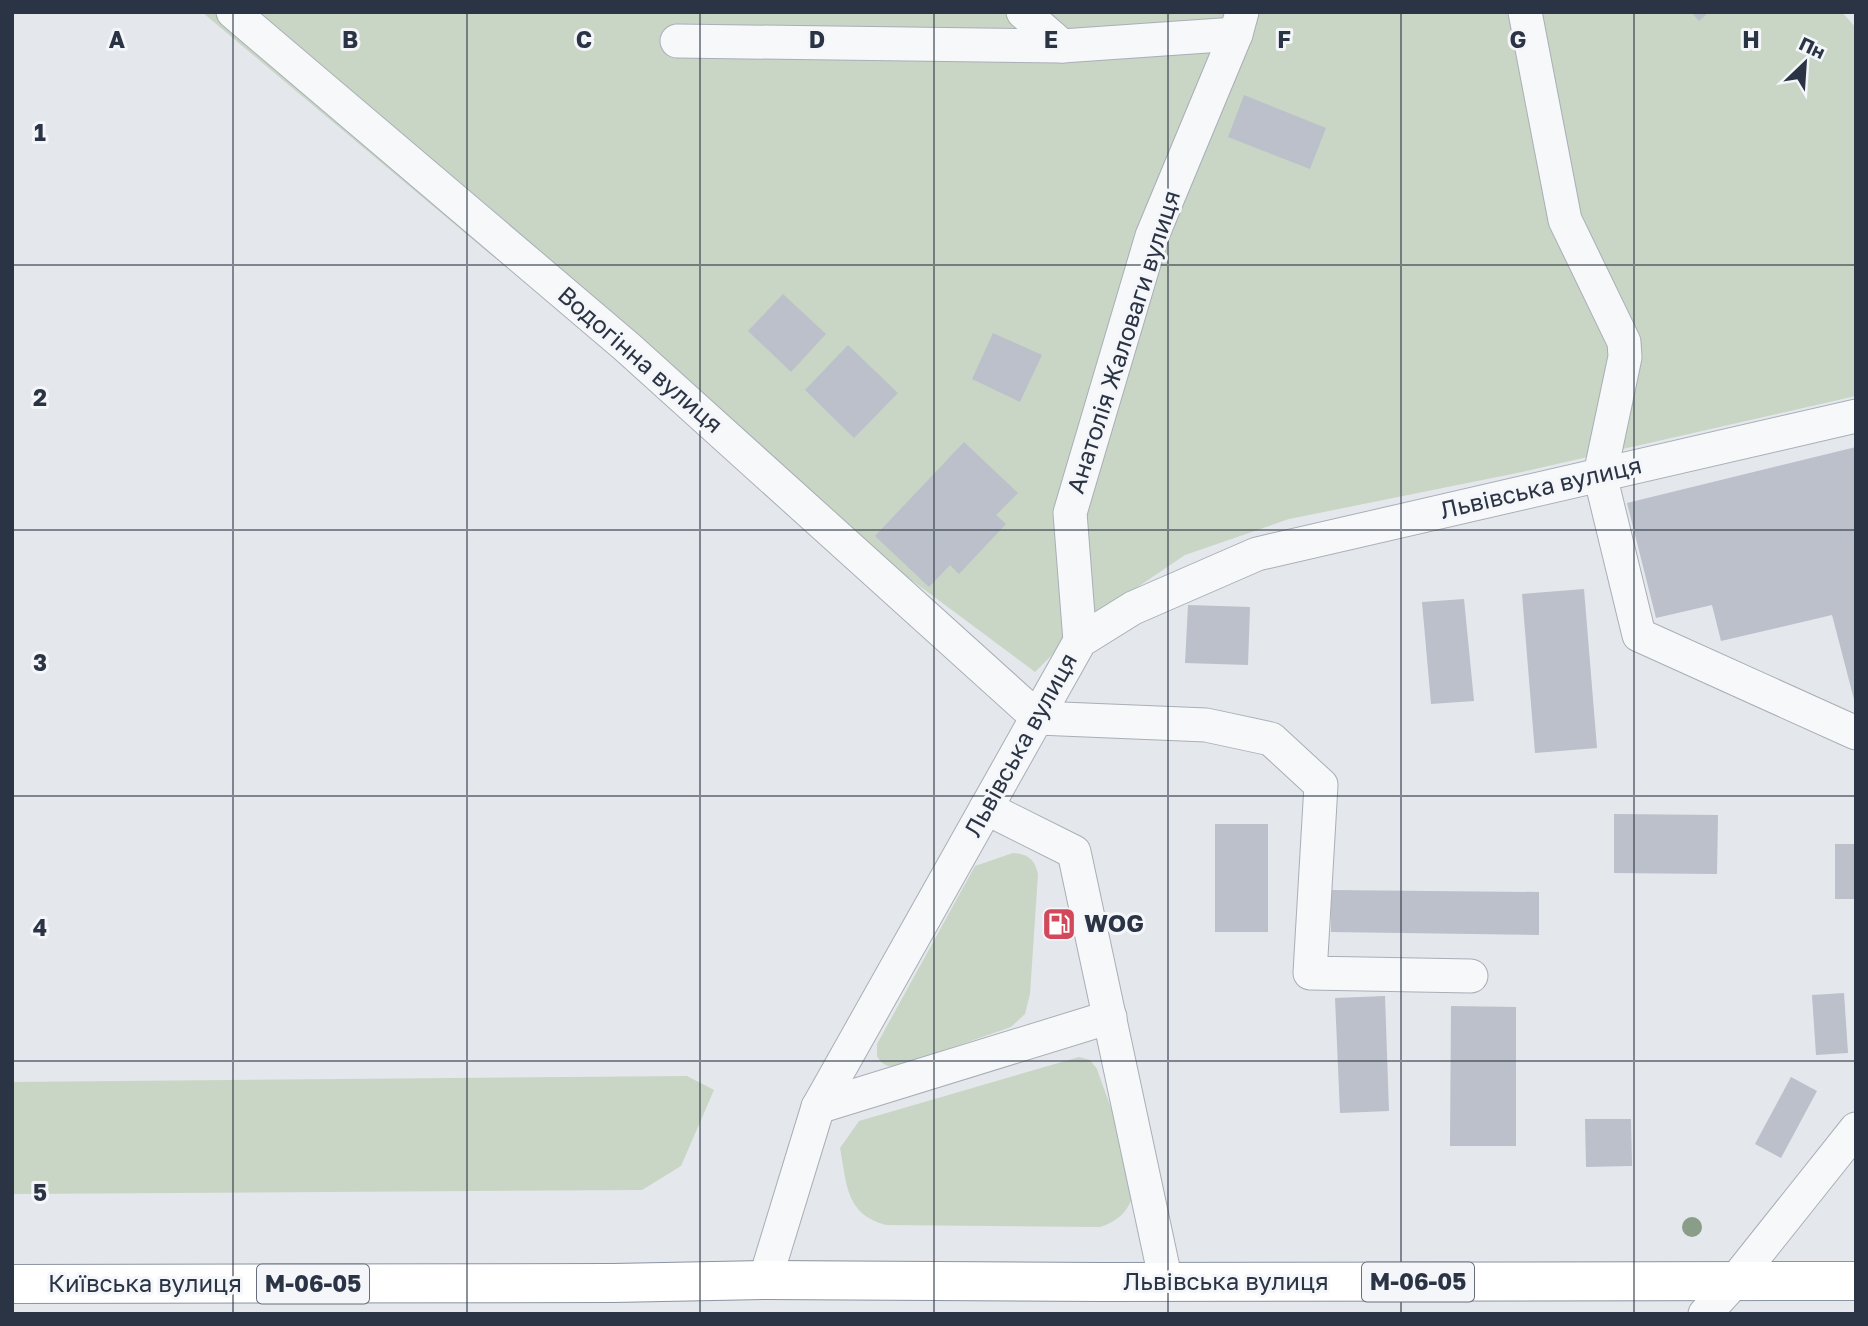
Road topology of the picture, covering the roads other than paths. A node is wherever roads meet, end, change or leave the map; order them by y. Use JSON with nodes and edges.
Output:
{"nodes":[{"id":1,"x":233,"y":12,"type":"edge"},
{"id":2,"x":1023,"y":12,"type":"edge"},
{"id":3,"x":1525,"y":12,"type":"edge"},
{"id":4,"x":1239,"y":23,"type":"edge"},
{"id":5,"x":677,"y":41,"type":"dead end"},
{"id":6,"x":1062,"y":46,"type":"junction"},
{"id":7,"x":1856,"y":416,"type":"edge"},
{"id":8,"x":1600,"y":475,"type":"junction"},
{"id":9,"x":1080,"y":641,"type":"junction"},
{"id":10,"x":1038,"y":718,"type":"junction"},
{"id":11,"x":1856,"y":733,"type":"edge"},
{"id":12,"x":986,"y":808,"type":"junction"},
{"id":13,"x":1471,"y":976,"type":"dead end"},
{"id":14,"x":1110,"y":1017,"type":"junction"},
{"id":15,"x":818,"y":1107,"type":"junction"},
{"id":16,"x":1856,"y":1129,"type":"edge"},
{"id":17,"x":765,"y":1280,"type":"junction"},
{"id":18,"x":1735,"y":1281,"type":"junction"},
{"id":19,"x":1856,"y":1281,"type":"edge"},
{"id":20,"x":1166,"y":1282,"type":"junction"},
{"id":21,"x":614,"y":1283,"type":"joint"},
{"id":22,"x":12,"y":1284,"type":"edge"},
{"id":23,"x":1705,"y":1314,"type":"edge"}],
"edges":[{"from":1,"to":10,"type":"street","name":"Водогінна вулиця"},
{"from":2,"to":6,"type":"street"},
{"from":3,"to":8,"type":"street"},
{"from":4,"to":6,"type":"street"},
{"from":4,"to":9,"type":"street","name":"Анатолія Жаловаги вулиця"},
{"from":5,"to":6,"type":"street"},
{"from":7,"to":8,"type":"street","name":"Львівська вулиця"},
{"from":8,"to":9,"type":"street","name":"Львівська вулиця"},
{"from":8,"to":11,"type":"street"},
{"from":9,"to":10,"type":"street","name":"Львівська вулиця"},
{"from":10,"to":12,"type":"street","name":"Львівська вулиця"},
{"from":10,"to":13,"type":"street"},
{"from":12,"to":14,"type":"street"},
{"from":12,"to":15,"type":"street","name":"Львівська вулиця"},
{"from":14,"to":15,"type":"street"},
{"from":14,"to":20,"type":"street"},
{"from":15,"to":17,"type":"street","name":"Львівська вулиця"},
{"from":16,"to":18,"type":"street"},
{"from":17,"to":20,"type":"highway","name":"Львівська вулиця","number":"М-06-05"},
{"from":17,"to":21,"type":"highway","name":"Львівська вулиця","number":"М-06-05"},
{"from":18,"to":19,"type":"highway","name":"Львівська вулиця","number":"М-06-05"},
{"from":18,"to":20,"type":"highway","name":"Львівська вулиця","number":"М-06-05"},
{"from":18,"to":23,"type":"street"},
{"from":21,"to":22,"type":"highway","name":"Київська вулиця","number":"М-06-05"}]}
